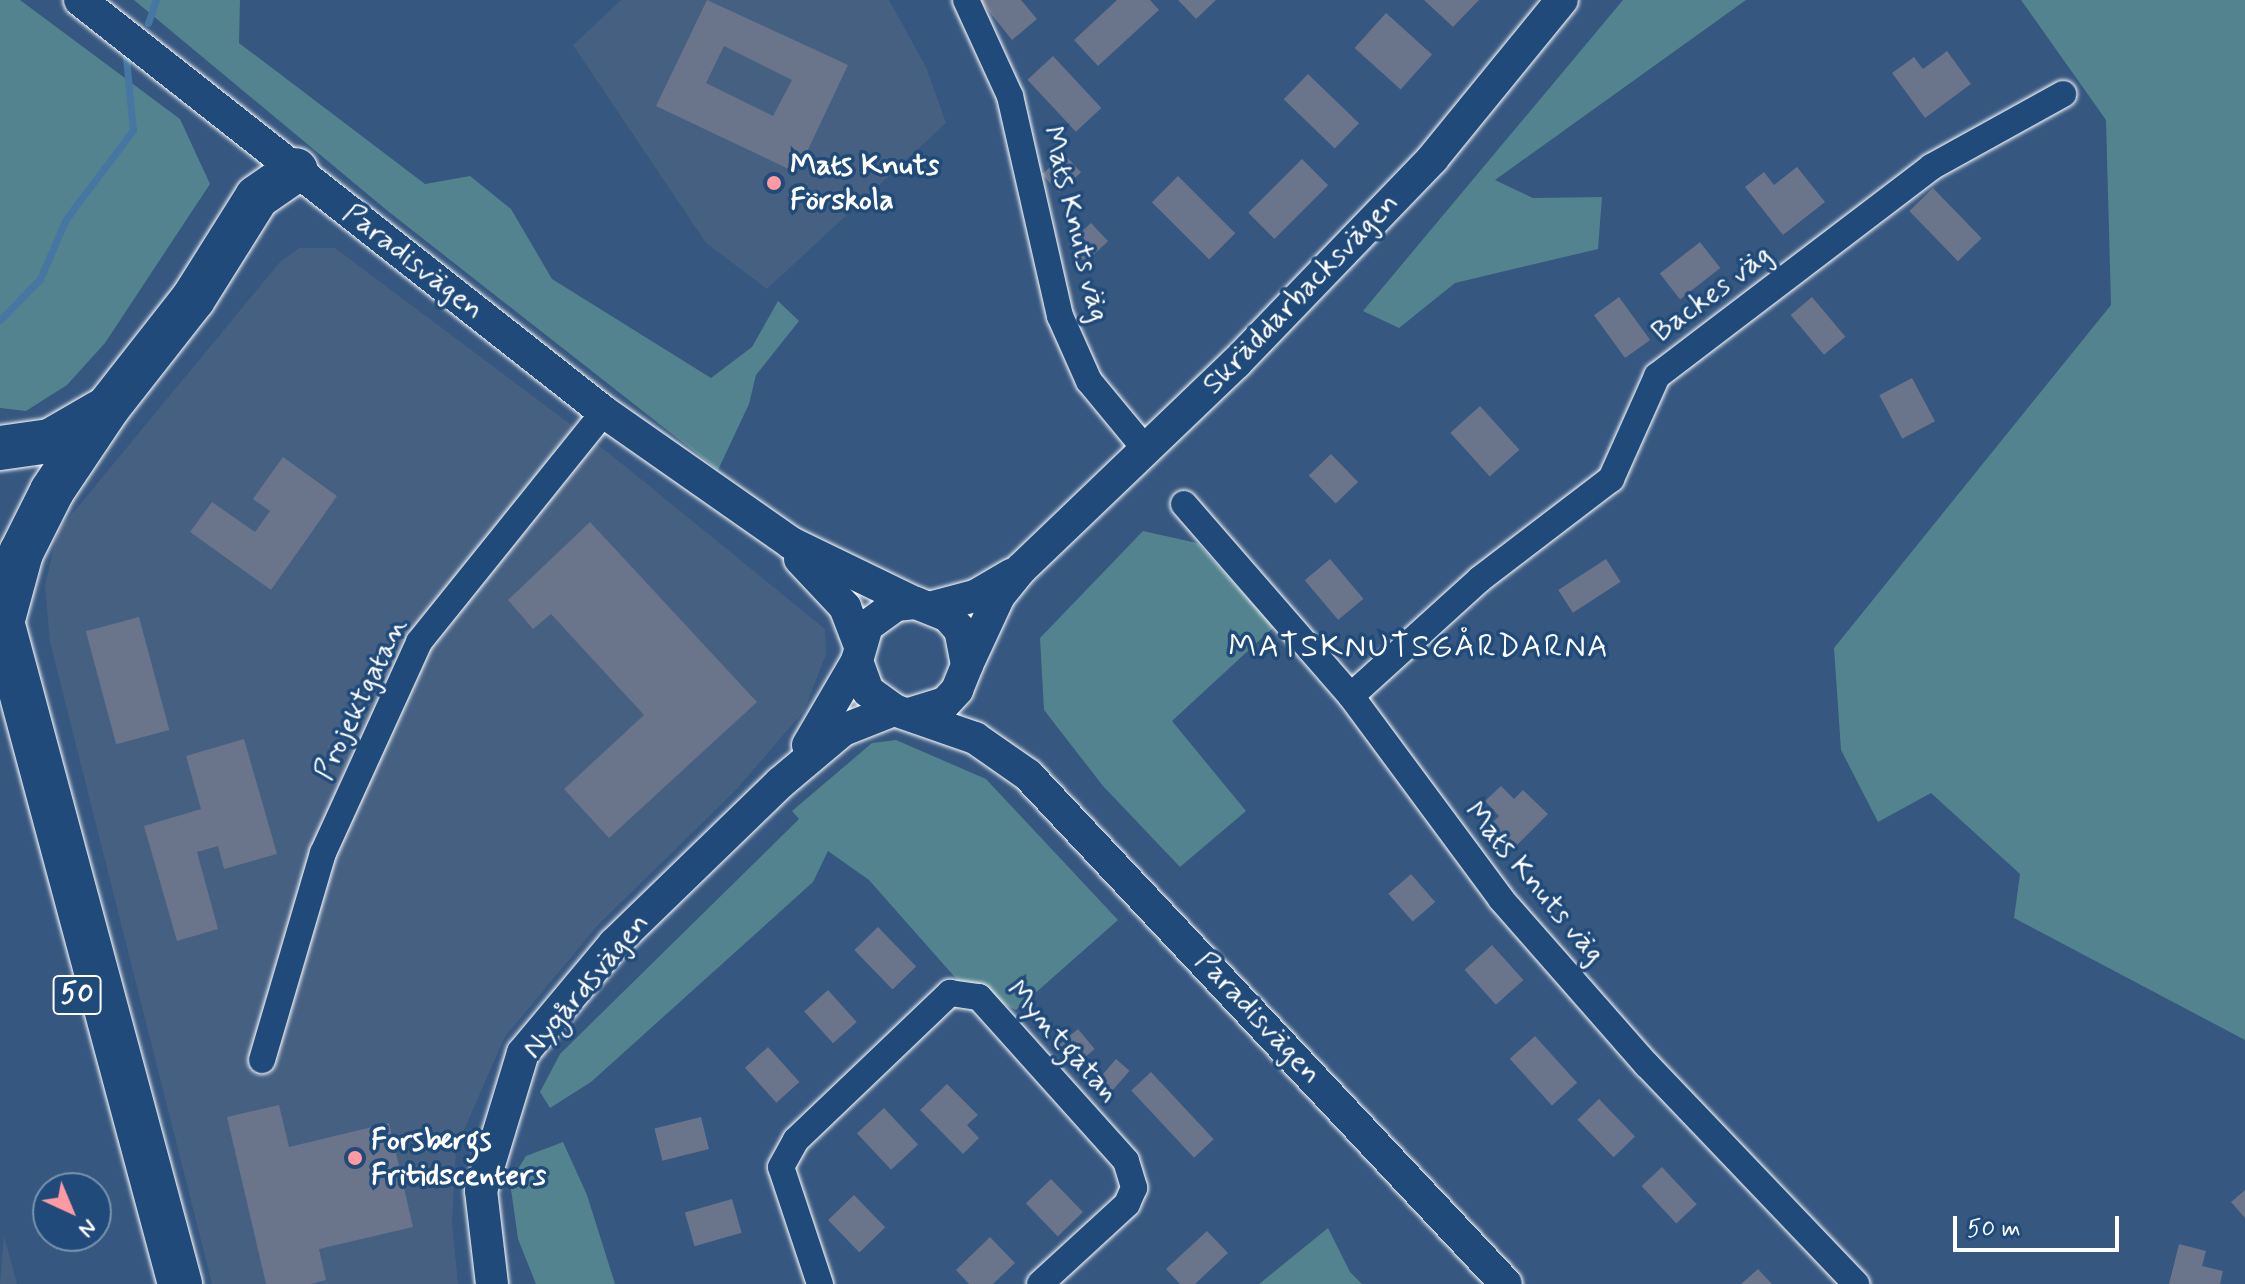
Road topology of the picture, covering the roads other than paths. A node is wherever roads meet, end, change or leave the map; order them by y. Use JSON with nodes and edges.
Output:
{"nodes":[{"id":1,"x":80,"y":0,"type":"edge"},
{"id":2,"x":966,"y":0,"type":"edge"},
{"id":3,"x":1562,"y":0,"type":"edge"},
{"id":4,"x":2063,"y":94,"type":"dead end"},
{"id":5,"x":296,"y":170,"type":"junction"},
{"id":6,"x":109,"y":406,"type":"junction"},
{"id":7,"x":604,"y":412,"type":"junction"},
{"id":8,"x":0,"y":448,"type":"edge"},
{"id":9,"x":1146,"y":450,"type":"junction"},
{"id":10,"x":1184,"y":504,"type":"dead end"},
{"id":11,"x":752,"y":517,"type":"junction"},
{"id":12,"x":1021,"y":569,"type":"junction"},
{"id":13,"x":924,"y":605,"type":"junction"},
{"id":14,"x":1,"y":618,"type":"edge"},
{"id":15,"x":858,"y":652,"type":"junction"},
{"id":16,"x":966,"y":669,"type":"junction"},
{"id":17,"x":1351,"y":696,"type":"junction"},
{"id":18,"x":0,"y":706,"type":"edge"},
{"id":19,"x":903,"y":712,"type":"junction"},
{"id":20,"x":1006,"y":757,"type":"junction"},
{"id":21,"x":780,"y":783,"type":"junction"},
{"id":22,"x":262,"y":1060,"type":"dead end"},
{"id":23,"x":156,"y":1284,"type":"edge"},
{"id":24,"x":180,"y":1284,"type":"edge"},
{"id":25,"x":492,"y":1284,"type":"edge"},
{"id":26,"x":820,"y":1284,"type":"edge"},
{"id":27,"x":1040,"y":1284,"type":"edge"},
{"id":28,"x":1506,"y":1284,"type":"edge"},
{"id":29,"x":1856,"y":1284,"type":"edge"}],
"edges":[{"from":1,"to":5,"type":"street","name":"Paradisvägen"},
{"from":2,"to":9,"type":"street","name":"Mats Knuts väg"},
{"from":3,"to":9,"type":"street","name":"Skräddarbacksvägen"},
{"from":4,"to":17,"type":"street","name":"Backes väg"},
{"from":5,"to":6,"type":"highway"},
{"from":5,"to":7,"type":"street","name":"Paradisvägen"},
{"from":6,"to":8,"type":"highway"},
{"from":6,"to":14,"type":"highway"},
{"from":7,"to":11,"type":"street","name":"Paradisvägen"},
{"from":7,"to":22,"type":"street","name":"Projektgatan"},
{"from":9,"to":12,"type":"street","name":"Skräddarbacksvägen"},
{"from":10,"to":17,"type":"street","name":"Mats Knuts väg"},
{"from":11,"to":13,"type":"street","name":"Paradisvägen"},
{"from":11,"to":15,"type":"street","name":"Paradisvägen"},
{"from":12,"to":13,"type":"street","name":"Skräddarbacksvägen"},
{"from":12,"to":16,"type":"street","name":"Skräddarbacksvägen"},
{"from":13,"to":15,"type":"street"},
{"from":13,"to":16,"type":"street"},
{"from":14,"to":24,"type":"highway","number":"50"},
{"from":15,"to":19,"type":"street"},
{"from":15,"to":21,"type":"street","name":"Nygårdsvägen"},
{"from":16,"to":19,"type":"street"},
{"from":16,"to":20,"type":"street","name":"Paradisvägen"},
{"from":17,"to":29,"type":"street","name":"Mats Knuts väg"},
{"from":18,"to":23,"type":"highway","number":"50"},
{"from":19,"to":20,"type":"street","name":"Paradisvägen"},
{"from":19,"to":21,"type":"street","name":"Nygårdsvägen"},
{"from":20,"to":28,"type":"street","name":"Paradisvägen"},
{"from":21,"to":25,"type":"street","name":"Nygårdsvägen"},
{"from":26,"to":27,"type":"street","name":"Myntgatan"}]}
